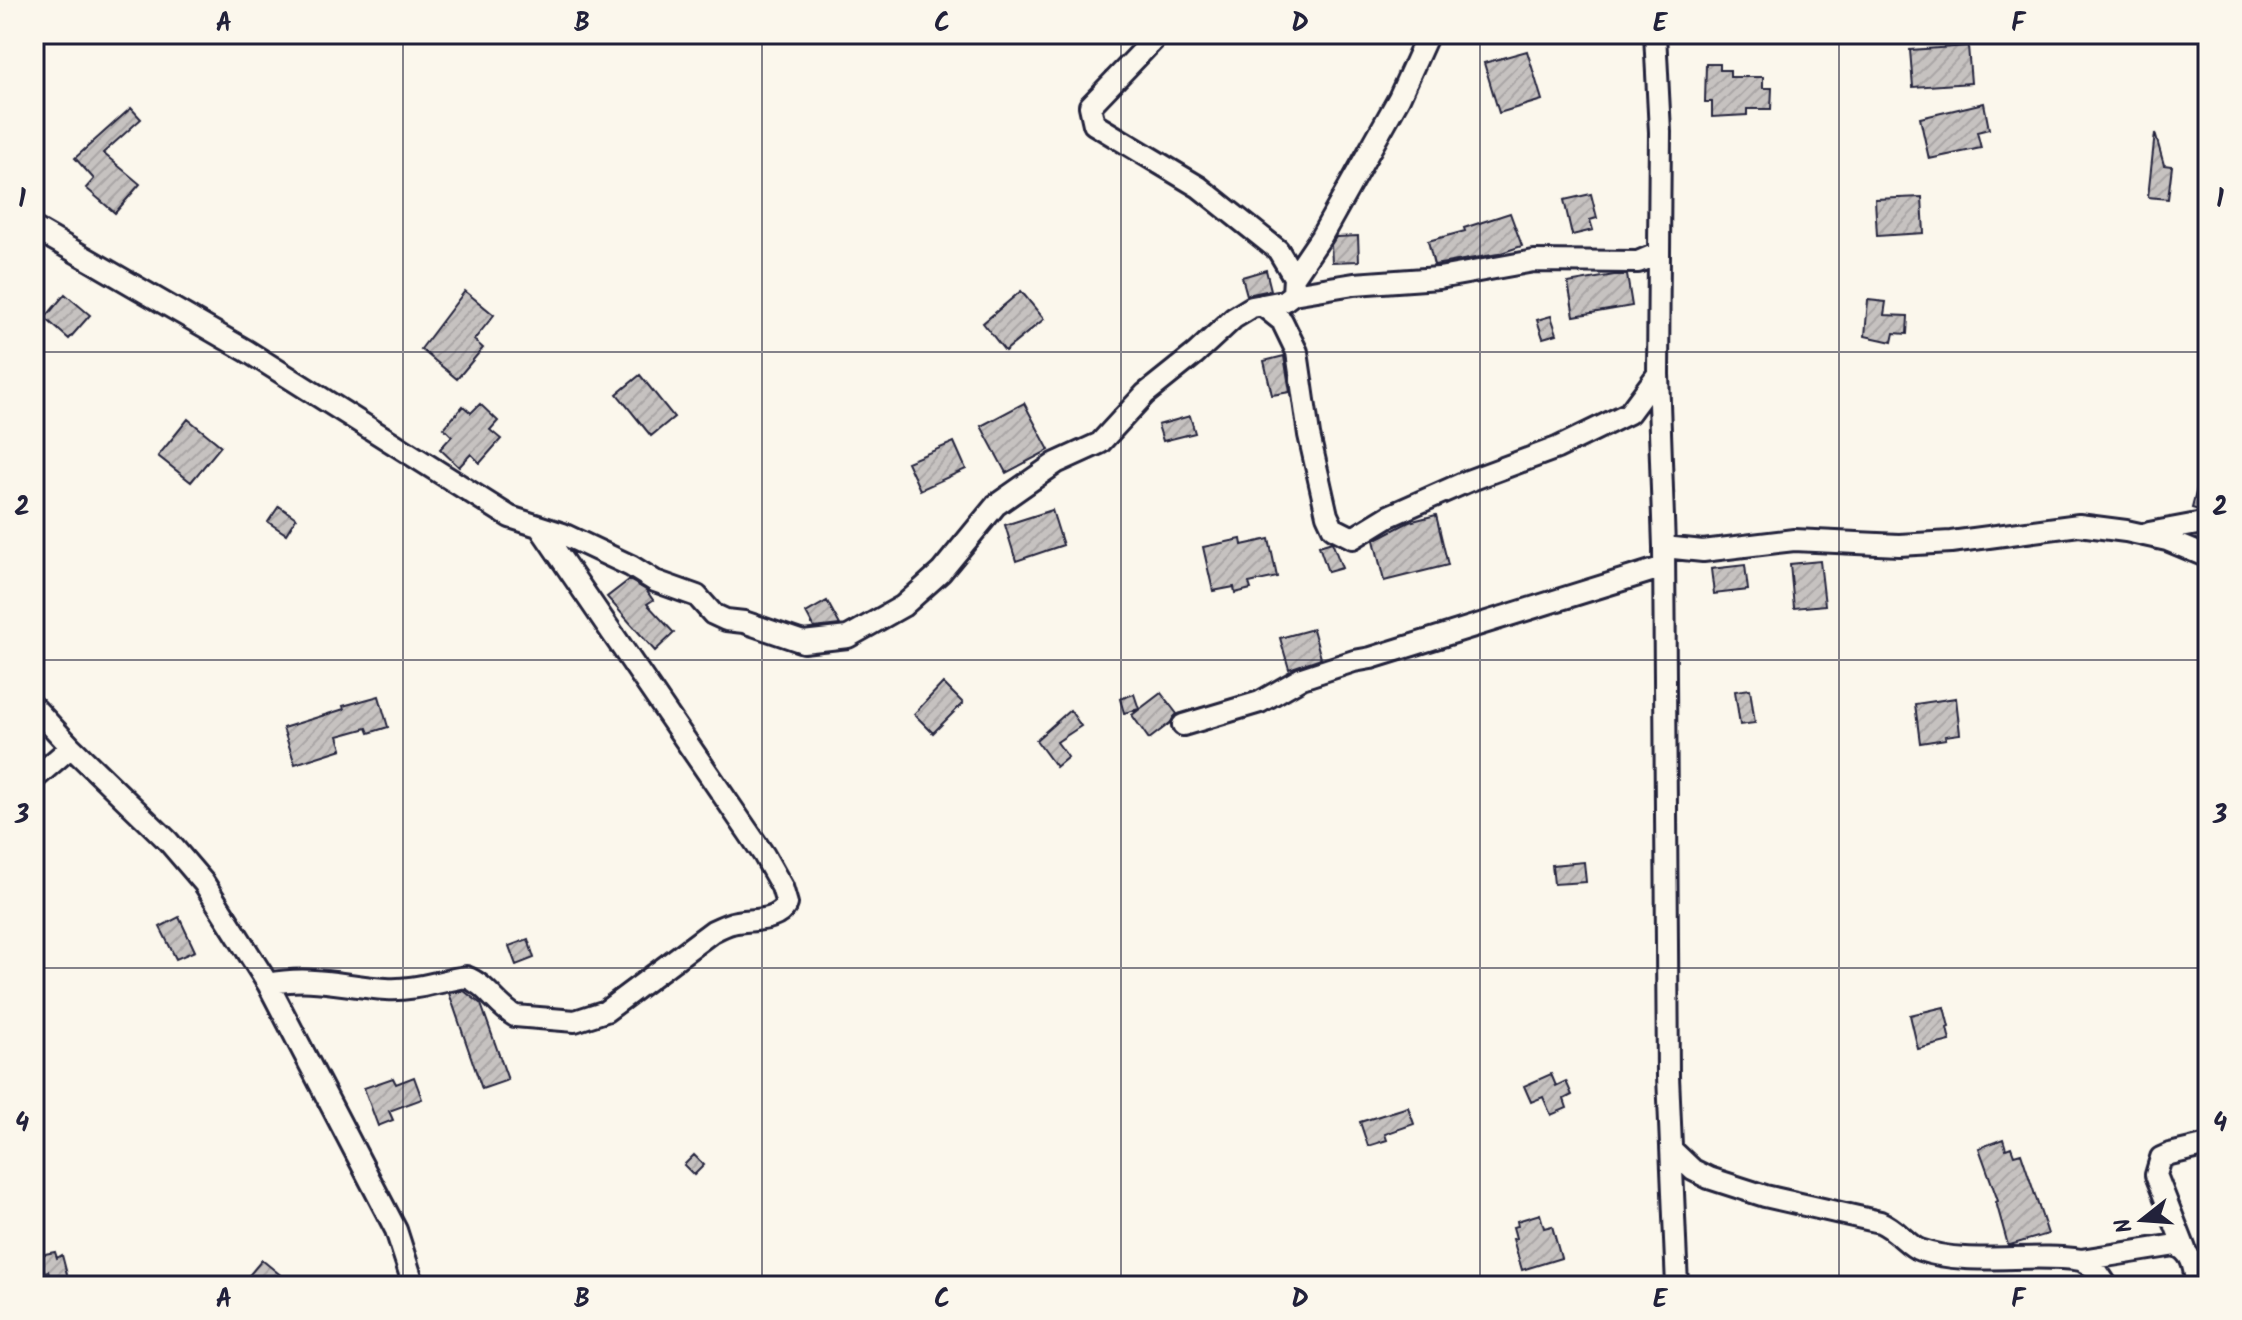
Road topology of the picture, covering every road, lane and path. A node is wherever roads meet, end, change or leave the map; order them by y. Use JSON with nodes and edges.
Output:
{"nodes":[{"id":1,"x":1159,"y":34,"type":"edge"},
{"id":2,"x":1428,"y":34,"type":"edge"},
{"id":3,"x":1655,"y":34,"type":"edge"},
{"id":4,"x":34,"y":228,"type":"edge"},
{"id":5,"x":1659,"y":253,"type":"junction"},
{"id":6,"x":1293,"y":285,"type":"junction"},
{"id":7,"x":1262,"y":305,"type":"junction"},
{"id":8,"x":1658,"y":374,"type":"junction"},
{"id":9,"x":2208,"y":522,"type":"edge"},
{"id":10,"x":541,"y":529,"type":"junction"},
{"id":11,"x":2142,"y":534,"type":"junction"},
{"id":12,"x":1664,"y":557,"type":"junction"},
{"id":13,"x":2208,"y":557,"type":"edge"},
{"id":14,"x":34,"y":707,"type":"edge"},
{"id":15,"x":1183,"y":725,"type":"dead end"},
{"id":16,"x":71,"y":747,"type":"junction"},
{"id":17,"x":34,"y":779,"type":"edge"},
{"id":18,"x":268,"y":984,"type":"junction"},
{"id":19,"x":2208,"y":1145,"type":"edge"},
{"id":20,"x":1672,"y":1150,"type":"junction"},
{"id":21,"x":2185,"y":1249,"type":"junction"},
{"id":22,"x":2081,"y":1260,"type":"junction"},
{"id":23,"x":414,"y":1286,"type":"edge"},
{"id":24,"x":1677,"y":1286,"type":"edge"},
{"id":25,"x":2107,"y":1286,"type":"edge"},
{"id":26,"x":2197,"y":1286,"type":"edge"}],
"edges":[{"from":1,"to":6,"type":"street"},
{"from":2,"to":6,"type":"street"},
{"from":3,"to":5,"type":"street"},
{"from":4,"to":10,"type":"street"},
{"from":5,"to":6,"type":"street"},
{"from":5,"to":8,"type":"street"},
{"from":6,"to":7,"type":"street"},
{"from":7,"to":8,"type":"street"},
{"from":7,"to":10,"type":"street"},
{"from":8,"to":12,"type":"street"},
{"from":9,"to":11,"type":"street"},
{"from":10,"to":18,"type":"street"},
{"from":11,"to":12,"type":"street"},
{"from":11,"to":13,"type":"street"},
{"from":12,"to":15,"type":"street"},
{"from":12,"to":20,"type":"street"},
{"from":14,"to":16,"type":"street"},
{"from":16,"to":17,"type":"street"},
{"from":16,"to":18,"type":"street"},
{"from":18,"to":23,"type":"street"},
{"from":19,"to":21,"type":"street"},
{"from":20,"to":22,"type":"street"},
{"from":20,"to":24,"type":"street"},
{"from":21,"to":22,"type":"street"},
{"from":21,"to":26,"type":"street"},
{"from":22,"to":25,"type":"street"}]}
